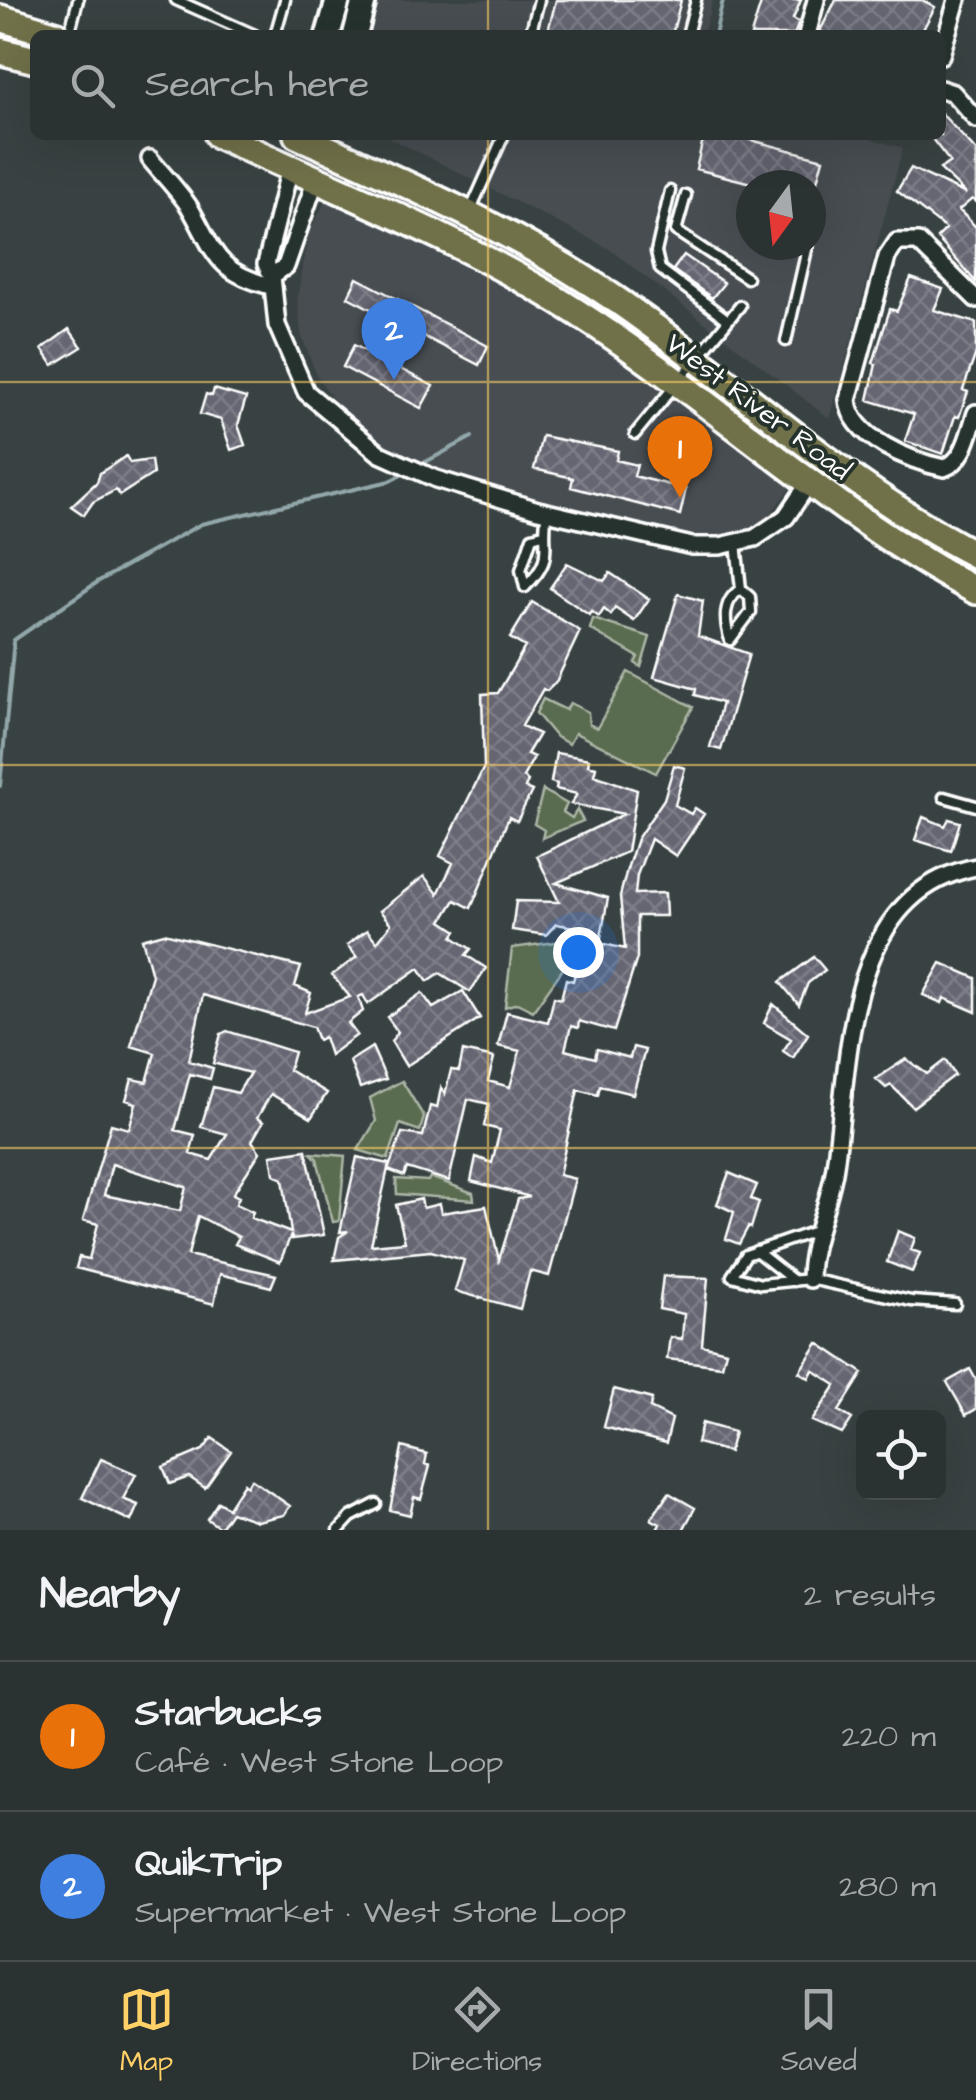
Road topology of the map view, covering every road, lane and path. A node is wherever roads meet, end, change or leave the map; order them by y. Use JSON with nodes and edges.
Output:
{"nodes":[{"id":1,"x":78,"y":0,"type":"edge"},
{"id":2,"x":176,"y":0,"type":"edge"},
{"id":3,"x":285,"y":0,"type":"edge"},
{"id":4,"x":338,"y":0,"type":"edge"},
{"id":5,"x":364,"y":0,"type":"edge"},
{"id":6,"x":539,"y":0,"type":"edge"},
{"id":7,"x":696,"y":0,"type":"edge"},
{"id":8,"x":816,"y":0,"type":"edge"},
{"id":9,"x":957,"y":0,"type":"edge"},
{"id":10,"x":0,"y":18,"type":"edge"},
{"id":11,"x":40,"y":30,"type":"edge"},
{"id":12,"x":70,"y":30,"type":"edge"},
{"id":13,"x":244,"y":30,"type":"edge"},
{"id":14,"x":276,"y":30,"type":"edge"},
{"id":15,"x":329,"y":30,"type":"edge"},
{"id":16,"x":356,"y":30,"type":"edge"},
{"id":17,"x":531,"y":30,"type":"edge"},
{"id":18,"x":688,"y":30,"type":"edge"},
{"id":19,"x":808,"y":30,"type":"edge"},
{"id":20,"x":946,"y":38,"type":"edge"},
{"id":21,"x":0,"y":51,"type":"edge"},
{"id":22,"x":30,"y":59,"type":"edge"},
{"id":23,"x":946,"y":91,"type":"edge"},
{"id":24,"x":976,"y":119,"type":"edge"},
{"id":25,"x":229,"y":140,"type":"edge"},
{"id":26,"x":298,"y":140,"type":"edge"},
{"id":27,"x":502,"y":140,"type":"edge"},
{"id":28,"x":326,"y":141,"type":"edge"},
{"id":29,"x":150,"y":159,"type":"dead end"},
{"id":30,"x":290,"y":168,"type":"junction"},
{"id":31,"x":316,"y":180,"type":"junction"},
{"id":32,"x":670,"y":191,"type":"dead end"},
{"id":33,"x":686,"y":195,"type":"dead end"},
{"id":34,"x":468,"y":213,"type":"junction"},
{"id":35,"x":805,"y":260,"type":"edge"},
{"id":36,"x":747,"y":278,"type":"dead end"},
{"id":37,"x":271,"y":281,"type":"junction"},
{"id":38,"x":976,"y":299,"type":"edge"},
{"id":39,"x":740,"y":306,"type":"dead end"},
{"id":40,"x":728,"y":320,"type":"junction"},
{"id":41,"x":786,"y":340,"type":"dead end"},
{"id":42,"x":696,"y":358,"type":"junction"},
{"id":43,"x":676,"y":382,"type":"junction"},
{"id":44,"x":976,"y":413,"type":"edge"},
{"id":45,"x":635,"y":434,"type":"dead end"},
{"id":46,"x":809,"y":484,"type":"junction"},
{"id":47,"x":547,"y":512,"type":"junction"},
{"id":48,"x":543,"y":534,"type":"junction"},
{"id":49,"x":736,"y":542,"type":"junction"},
{"id":50,"x":976,"y":555,"type":"edge"},
{"id":51,"x":741,"y":589,"type":"junction"},
{"id":52,"x":976,"y":591,"type":"edge"},
{"id":53,"x":944,"y":797,"type":"dead end"},
{"id":54,"x":976,"y":806,"type":"edge"},
{"id":55,"x":976,"y":867,"type":"edge"},
{"id":56,"x":821,"y":1229,"type":"junction"},
{"id":57,"x":756,"y":1251,"type":"junction"},
{"id":58,"x":802,"y":1280,"type":"junction"},
{"id":59,"x":955,"y":1304,"type":"dead end"},
{"id":60,"x":376,"y":1504,"type":"dead end"},
{"id":61,"x":339,"y":1530,"type":"edge"}],
"edges":[{"from":1,"to":12,"type":"lane"},
{"from":2,"to":13,"type":"lane"},
{"from":3,"to":14,"type":"lane"},
{"from":4,"to":15,"type":"main road"},
{"from":5,"to":16,"type":"main road"},
{"from":6,"to":17,"type":"lane"},
{"from":7,"to":18,"type":"lane"},
{"from":8,"to":19,"type":"street"},
{"from":9,"to":20,"type":"street"},
{"from":10,"to":11,"type":"main road"},
{"from":21,"to":22,"type":"main road"},
{"from":23,"to":24,"type":"street"},
{"from":25,"to":30,"type":"main road","name":"West River Road"},
{"from":26,"to":30,"type":"main road"},
{"from":27,"to":34,"type":"lane"},
{"from":28,"to":31,"type":"main road"},
{"from":28,"to":34,"type":"main road","name":"West River Road"},
{"from":29,"to":37,"type":"street"},
{"from":30,"to":31,"type":"main road","name":"West River Road"},
{"from":30,"to":37,"type":"street"},
{"from":31,"to":37,"type":"street"},
{"from":31,"to":43,"type":"main road","name":"West River Road"},
{"from":32,"to":40,"type":"lane"},
{"from":33,"to":36,"type":"lane"},
{"from":34,"to":42,"type":"main road","name":"West River Road"},
{"from":35,"to":41,"type":"lane"},
{"from":37,"to":47,"type":"street"},
{"from":38,"to":44,"type":"street"},
{"from":39,"to":40,"type":"lane"},
{"from":40,"to":42,"type":"lane"},
{"from":42,"to":43,"type":"lane"},
{"from":42,"to":50,"type":"main road","name":"West River Road"},
{"from":43,"to":45,"type":"lane"},
{"from":43,"to":46,"type":"main road","name":"West River Road"},
{"from":46,"to":49,"type":"street"},
{"from":46,"to":52,"type":"main road","name":"West River Road"},
{"from":47,"to":48,"type":"lane"},
{"from":47,"to":49,"type":"street"},
{"from":48,"to":48,"type":"lane"},
{"from":49,"to":51,"type":"lane"},
{"from":51,"to":51,"type":"lane"},
{"from":53,"to":54,"type":"lane"},
{"from":55,"to":56,"type":"street"},
{"from":56,"to":57,"type":"lane"},
{"from":56,"to":58,"type":"street"},
{"from":57,"to":58,"type":"lane"},
{"from":57,"to":58,"type":"lane"},
{"from":58,"to":59,"type":"lane"},
{"from":60,"to":61,"type":"lane"}]}
